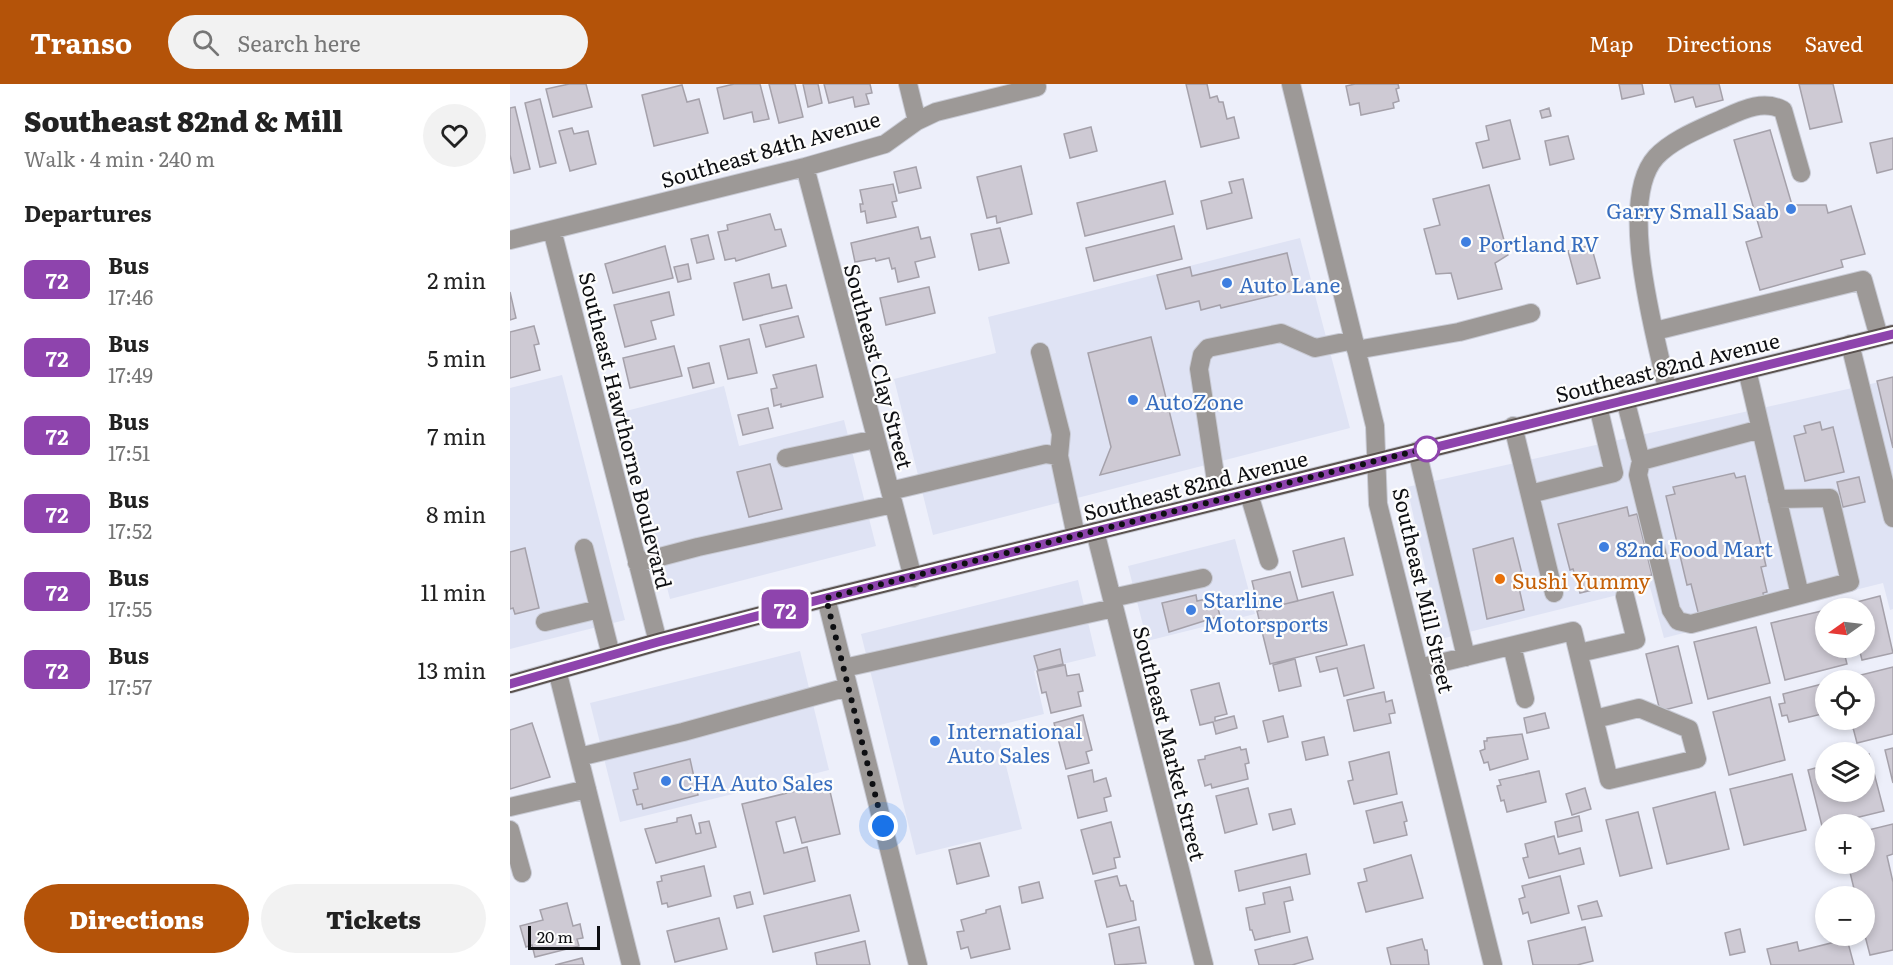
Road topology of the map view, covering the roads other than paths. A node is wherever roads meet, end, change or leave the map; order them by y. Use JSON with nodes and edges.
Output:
{"nodes":[{"id":1,"x":908,"y":84,"type":"edge"},
{"id":2,"x":1291,"y":84,"type":"edge"},
{"id":3,"x":1037,"y":87,"type":"dead end"},
{"id":4,"x":917,"y":121,"type":"junction"},
{"id":5,"x":805,"y":166,"type":"junction"},
{"id":6,"x":1801,"y":173,"type":"dead end"},
{"id":7,"x":552,"y":230,"type":"junction"},
{"id":8,"x":510,"y":240,"type":"edge"},
{"id":9,"x":1531,"y":313,"type":"dead end"},
{"id":10,"x":1654,"y":331,"type":"junction"},
{"id":11,"x":1886,"y":335,"type":"edge"},
{"id":12,"x":1850,"y":344,"type":"junction"},
{"id":13,"x":1355,"y":345,"type":"junction"},
{"id":14,"x":1040,"y":352,"type":"dead end"},
{"id":15,"x":1747,"y":370,"type":"junction"},
{"id":16,"x":1667,"y":389,"type":"junction"},
{"id":17,"x":1625,"y":399,"type":"junction"},
{"id":18,"x":1598,"y":406,"type":"junction"},
{"id":19,"x":1514,"y":426,"type":"junction"},
{"id":20,"x":1761,"y":429,"type":"junction"},
{"id":21,"x":876,"y":439,"type":"junction"},
{"id":22,"x":1417,"y":452,"type":"junction"},
{"id":23,"x":1059,"y":456,"type":"junction"},
{"id":24,"x":786,"y":458,"type":"dead end"},
{"id":25,"x":1641,"y":461,"type":"junction"},
{"id":26,"x":1377,"y":462,"type":"junction"},
{"id":27,"x":1250,"y":494,"type":"junction"},
{"id":28,"x":1530,"y":494,"type":"junction"},
{"id":29,"x":892,"y":498,"type":"junction"},
{"id":30,"x":1777,"y":499,"type":"junction"},
{"id":31,"x":1219,"y":501,"type":"junction"},
{"id":32,"x":1893,"y":517,"type":"edge"},
{"id":33,"x":1095,"y":531,"type":"junction"},
{"id":34,"x":1076,"y":536,"type":"junction"},
{"id":35,"x":584,"y":548,"type":"dead end"},
{"id":36,"x":1269,"y":561,"type":"dead end"},
{"id":37,"x":637,"y":563,"type":"junction"},
{"id":38,"x":912,"y":578,"type":"junction"},
{"id":39,"x":1203,"y":578,"type":"dead end"},
{"id":40,"x":1554,"y":592,"type":"dead end"},
{"id":41,"x":1800,"y":595,"type":"junction"},
{"id":42,"x":1625,"y":596,"type":"dead end"},
{"id":43,"x":826,"y":598,"type":"junction"},
{"id":44,"x":1113,"y":603,"type":"junction"},
{"id":45,"x":599,"y":609,"type":"junction"},
{"id":46,"x":544,"y":622,"type":"dead end"},
{"id":47,"x":658,"y":642,"type":"junction"},
{"id":48,"x":1512,"y":646,"type":"junction"},
{"id":49,"x":1579,"y":653,"type":"junction"},
{"id":50,"x":610,"y":655,"type":"junction"},
{"id":51,"x":1466,"y":657,"type":"junction"},
{"id":52,"x":844,"y":668,"type":"junction"},
{"id":53,"x":1419,"y":668,"type":"junction"},
{"id":54,"x":557,"y":670,"type":"junction"},
{"id":55,"x":510,"y":684,"type":"edge"},
{"id":56,"x":848,"y":687,"type":"junction"},
{"id":57,"x":1525,"y":699,"type":"dead end"},
{"id":58,"x":1595,"y":719,"type":"junction"},
{"id":59,"x":579,"y":757,"type":"junction"},
{"id":60,"x":587,"y":789,"type":"junction"},
{"id":61,"x":510,"y":807,"type":"edge"},
{"id":62,"x":510,"y":830,"type":"edge"},
{"id":63,"x":522,"y":873,"type":"dead end"},
{"id":64,"x":631,"y":965,"type":"edge"},
{"id":65,"x":918,"y":965,"type":"edge"},
{"id":66,"x":1204,"y":965,"type":"edge"},
{"id":67,"x":1493,"y":965,"type":"edge"}],
"edges":[{"from":1,"to":4,"type":"street"},
{"from":2,"to":13,"type":"street","name":"Southeast Mill Street"},
{"from":3,"to":4,"type":"street","name":"Southeast 84th Avenue"},
{"from":4,"to":5,"type":"street","name":"Southeast 84th Avenue"},
{"from":5,"to":7,"type":"street","name":"Southeast 84th Avenue"},
{"from":5,"to":21,"type":"street","name":"Southeast Clay Street"},
{"from":6,"to":10,"type":"street"},
{"from":7,"to":8,"type":"street","name":"Southeast 84th Avenue"},
{"from":7,"to":37,"type":"street","name":"Southeast Hawthorne Boulevard"},
{"from":9,"to":13,"type":"street"},
{"from":10,"to":11,"type":"street"},
{"from":10,"to":16,"type":"street"},
{"from":11,"to":12,"type":"main road","name":"Southeast 82nd Avenue"},
{"from":12,"to":15,"type":"main road","name":"Southeast 82nd Avenue"},
{"from":12,"to":32,"type":"street"},
{"from":13,"to":26,"type":"street","name":"Southeast Mill Street"},
{"from":13,"to":31,"type":"street"},
{"from":14,"to":23,"type":"street"},
{"from":15,"to":16,"type":"main road","name":"Southeast 82nd Avenue"},
{"from":15,"to":20,"type":"street"},
{"from":16,"to":17,"type":"main road","name":"Southeast 82nd Avenue"},
{"from":17,"to":18,"type":"main road","name":"Southeast 82nd Avenue"},
{"from":17,"to":25,"type":"street"},
{"from":18,"to":19,"type":"main road","name":"Southeast 82nd Avenue"},
{"from":18,"to":28,"type":"street"},
{"from":19,"to":22,"type":"main road","name":"Southeast 82nd Avenue"},
{"from":19,"to":28,"type":"street"},
{"from":20,"to":25,"type":"street"},
{"from":20,"to":30,"type":"street"},
{"from":21,"to":24,"type":"street"},
{"from":21,"to":29,"type":"street","name":"Southeast Clay Street"},
{"from":22,"to":26,"type":"main road","name":"Southeast 82nd Avenue"},
{"from":22,"to":51,"type":"street"},
{"from":23,"to":29,"type":"street"},
{"from":23,"to":34,"type":"street"},
{"from":25,"to":41,"type":"street"},
{"from":26,"to":27,"type":"main road","name":"Southeast 82nd Avenue"},
{"from":26,"to":53,"type":"street","name":"Southeast Mill Street"},
{"from":27,"to":31,"type":"main road","name":"Southeast 82nd Avenue"},
{"from":27,"to":36,"type":"street"},
{"from":28,"to":40,"type":"street"},
{"from":29,"to":37,"type":"street"},
{"from":29,"to":38,"type":"street","name":"Southeast Clay Street"},
{"from":30,"to":41,"type":"street"},
{"from":30,"to":41,"type":"street"},
{"from":31,"to":33,"type":"main road","name":"Southeast 82nd Avenue"},
{"from":33,"to":34,"type":"main road","name":"Southeast 82nd Avenue"},
{"from":33,"to":44,"type":"street","name":"Southeast Market Street"},
{"from":34,"to":38,"type":"main road","name":"Southeast 82nd Avenue"},
{"from":35,"to":45,"type":"street"},
{"from":37,"to":47,"type":"street","name":"Southeast Hawthorne Boulevard"},
{"from":38,"to":43,"type":"main road","name":"Southeast 82nd Avenue"},
{"from":39,"to":44,"type":"street"},
{"from":42,"to":49,"type":"street"},
{"from":43,"to":47,"type":"main road","name":"Southeast 82nd Avenue"},
{"from":43,"to":52,"type":"street"},
{"from":44,"to":52,"type":"street"},
{"from":44,"to":66,"type":"street","name":"Southeast Market Street"},
{"from":45,"to":46,"type":"street"},
{"from":45,"to":50,"type":"street"},
{"from":47,"to":50,"type":"main road","name":"Southeast 82nd Avenue"},
{"from":48,"to":49,"type":"street"},
{"from":48,"to":51,"type":"street"},
{"from":48,"to":57,"type":"street"},
{"from":49,"to":58,"type":"street"},
{"from":50,"to":54,"type":"main road","name":"Southeast 82nd Avenue"},
{"from":51,"to":53,"type":"street"},
{"from":52,"to":56,"type":"street"},
{"from":53,"to":67,"type":"street","name":"Southeast Mill Street"},
{"from":54,"to":55,"type":"main road","name":"Southeast 82nd Avenue"},
{"from":54,"to":59,"type":"street"},
{"from":56,"to":59,"type":"street"},
{"from":56,"to":65,"type":"street"},
{"from":58,"to":58,"type":"street"},
{"from":59,"to":60,"type":"street"},
{"from":60,"to":61,"type":"street"},
{"from":60,"to":64,"type":"street"},
{"from":62,"to":63,"type":"street"}]}
